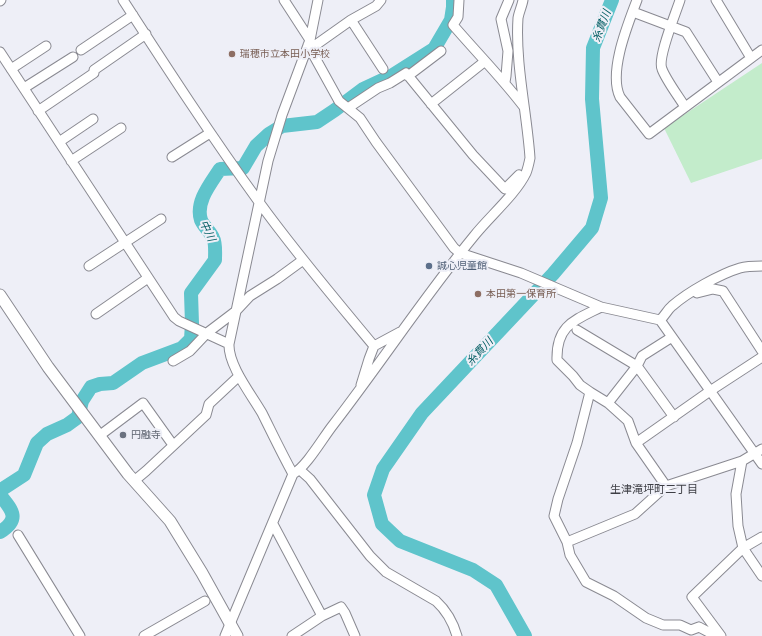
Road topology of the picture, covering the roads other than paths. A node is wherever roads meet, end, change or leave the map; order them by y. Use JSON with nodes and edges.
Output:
{"nodes":[{"id":1,"x":123,"y":0,"type":"edge"},
{"id":2,"x":284,"y":0,"type":"edge"},
{"id":3,"x":318,"y":0,"type":"edge"},
{"id":4,"x":381,"y":0,"type":"edge"},
{"id":5,"x":459,"y":0,"type":"edge"},
{"id":6,"x":509,"y":0,"type":"edge"},
{"id":7,"x":523,"y":0,"type":"edge"},
{"id":8,"x":637,"y":0,"type":"edge"},
{"id":9,"x":680,"y":0,"type":"edge"},
{"id":10,"x":716,"y":0,"type":"edge"},
{"id":11,"x":633,"y":12,"type":"junction"},
{"id":12,"x":133,"y":15,"type":"junction"},
{"id":13,"x":351,"y":20,"type":"junction"},
{"id":14,"x":671,"y":26,"type":"junction"},
{"id":15,"x":146,"y":34,"type":"junction"},
{"id":16,"x":309,"y":45,"type":"junction"},
{"id":17,"x":46,"y":46,"type":"dead end"},
{"id":18,"x":81,"y":50,"type":"dead end"},
{"id":19,"x":762,"y":50,"type":"edge"},
{"id":20,"x":441,"y":51,"type":"dead end"},
{"id":21,"x":0,"y":52,"type":"edge"},
{"id":22,"x":73,"y":57,"type":"dead end"},
{"id":23,"x":751,"y":58,"type":"junction"},
{"id":24,"x":484,"y":62,"type":"junction"},
{"id":25,"x":11,"y":69,"type":"junction"},
{"id":26,"x":383,"y":69,"type":"dead end"},
{"id":27,"x":408,"y":76,"type":"junction"},
{"id":28,"x":504,"y":82,"type":"junction"},
{"id":29,"x":718,"y":82,"type":"junction"},
{"id":30,"x":24,"y":88,"type":"junction"},
{"id":31,"x":431,"y":104,"type":"junction"},
{"id":32,"x":685,"y":107,"type":"junction"},
{"id":33,"x":347,"y":108,"type":"junction"},
{"id":34,"x":525,"y":108,"type":"junction"},
{"id":35,"x":38,"y":110,"type":"junction"},
{"id":36,"x":93,"y":119,"type":"dead end"},
{"id":37,"x":121,"y":128,"type":"dead end"},
{"id":38,"x":210,"y":133,"type":"junction"},
{"id":39,"x":59,"y":142,"type":"junction"},
{"id":40,"x":172,"y":157,"type":"dead end"},
{"id":41,"x":71,"y":161,"type":"junction"},
{"id":42,"x":523,"y":178,"type":"junction"},
{"id":43,"x":259,"y":202,"type":"junction"},
{"id":44,"x":161,"y":219,"type":"dead end"},
{"id":45,"x":125,"y":243,"type":"junction"},
{"id":46,"x":460,"y":253,"type":"junction"},
{"id":47,"x":303,"y":260,"type":"junction"},
{"id":48,"x":89,"y":266,"type":"dead end"},
{"id":49,"x":762,"y":266,"type":"edge"},
{"id":50,"x":148,"y":278,"type":"junction"},
{"id":51,"x":0,"y":295,"type":"edge"},
{"id":52,"x":688,"y":295,"type":"junction"},
{"id":53,"x":601,"y":306,"type":"junction"},
{"id":54,"x":236,"y":311,"type":"junction"},
{"id":55,"x":96,"y":314,"type":"dead end"},
{"id":56,"x":660,"y":320,"type":"junction"},
{"id":57,"x":403,"y":330,"type":"junction"},
{"id":58,"x":577,"y":330,"type":"dead end"},
{"id":59,"x":207,"y":333,"type":"junction"},
{"id":60,"x":672,"y":336,"type":"junction"},
{"id":61,"x":229,"y":344,"type":"junction"},
{"id":62,"x":374,"y":346,"type":"junction"},
{"id":63,"x":762,"y":351,"type":"edge"},
{"id":64,"x":762,"y":357,"type":"edge"},
{"id":65,"x":173,"y":360,"type":"dead end"},
{"id":66,"x":637,"y":366,"type":"junction"},
{"id":67,"x":239,"y":376,"type":"junction"},
{"id":68,"x":360,"y":390,"type":"junction"},
{"id":69,"x":710,"y":391,"type":"junction"},
{"id":70,"x":590,"y":392,"type":"junction"},
{"id":71,"x":608,"y":403,"type":"junction"},
{"id":72,"x":674,"y":417,"type":"junction"},
{"id":73,"x":99,"y":436,"type":"junction"},
{"id":74,"x":636,"y":443,"type":"junction"},
{"id":75,"x":173,"y":445,"type":"junction"},
{"id":76,"x":758,"y":451,"type":"edge"},
{"id":77,"x":742,"y":461,"type":"junction"},
{"id":78,"x":762,"y":464,"type":"edge"},
{"id":79,"x":296,"y":472,"type":"junction"},
{"id":80,"x":134,"y":480,"type":"junction"},
{"id":81,"x":666,"y":486,"type":"junction"},
{"id":82,"x":273,"y":524,"type":"junction"},
{"id":83,"x":18,"y":535,"type":"dead end"},
{"id":84,"x":762,"y":537,"type":"edge"},
{"id":85,"x":567,"y":542,"type":"junction"},
{"id":86,"x":743,"y":548,"type":"junction"},
{"id":87,"x":762,"y":576,"type":"edge"},
{"id":88,"x":205,"y":602,"type":"dead end"},
{"id":89,"x":322,"y":616,"type":"junction"},
{"id":90,"x":230,"y":624,"type":"junction"},
{"id":91,"x":699,"y":627,"type":"junction"},
{"id":92,"x":80,"y":636,"type":"edge"},
{"id":93,"x":144,"y":636,"type":"edge"},
{"id":94,"x":225,"y":636,"type":"edge"},
{"id":95,"x":237,"y":636,"type":"edge"},
{"id":96,"x":292,"y":636,"type":"edge"},
{"id":97,"x":355,"y":636,"type":"edge"},
{"id":98,"x":457,"y":636,"type":"edge"},
{"id":99,"x":706,"y":636,"type":"edge"},
{"id":100,"x":716,"y":636,"type":"edge"},
{"id":101,"x":721,"y":636,"type":"edge"}],
"edges":[{"from":1,"to":12,"type":"street"},
{"from":2,"to":16,"type":"street"},
{"from":3,"to":16,"type":"street"},
{"from":4,"to":13,"type":"street"},
{"from":5,"to":24,"type":"street"},
{"from":6,"to":28,"type":"street"},
{"from":7,"to":34,"type":"street"},
{"from":8,"to":11,"type":"street"},
{"from":9,"to":14,"type":"street"},
{"from":10,"to":23,"type":"street"},
{"from":11,"to":14,"type":"street"},
{"from":11,"to":32,"type":"street"},
{"from":12,"to":15,"type":"street"},
{"from":12,"to":18,"type":"street"},
{"from":13,"to":16,"type":"street"},
{"from":13,"to":26,"type":"street"},
{"from":14,"to":29,"type":"street"},
{"from":14,"to":32,"type":"street"},
{"from":15,"to":35,"type":"street"},
{"from":15,"to":38,"type":"street"},
{"from":16,"to":33,"type":"street"},
{"from":16,"to":43,"type":"street"},
{"from":17,"to":25,"type":"street"},
{"from":19,"to":23,"type":"street"},
{"from":20,"to":27,"type":"street"},
{"from":21,"to":25,"type":"street"},
{"from":22,"to":30,"type":"street"},
{"from":23,"to":29,"type":"street"},
{"from":24,"to":28,"type":"street"},
{"from":24,"to":31,"type":"street"},
{"from":25,"to":30,"type":"street"},
{"from":27,"to":31,"type":"street"},
{"from":27,"to":33,"type":"street"},
{"from":28,"to":34,"type":"street"},
{"from":29,"to":32,"type":"street"},
{"from":30,"to":35,"type":"street"},
{"from":31,"to":42,"type":"street"},
{"from":33,"to":46,"type":"street"},
{"from":34,"to":42,"type":"street"},
{"from":35,"to":39,"type":"street"},
{"from":36,"to":39,"type":"street"},
{"from":37,"to":41,"type":"street"},
{"from":38,"to":40,"type":"street"},
{"from":38,"to":43,"type":"street"},
{"from":39,"to":41,"type":"street"},
{"from":41,"to":45,"type":"street"},
{"from":42,"to":46,"type":"street"},
{"from":43,"to":47,"type":"street"},
{"from":43,"to":54,"type":"street"},
{"from":44,"to":45,"type":"street"},
{"from":45,"to":48,"type":"street"},
{"from":45,"to":50,"type":"street"},
{"from":46,"to":53,"type":"street"},
{"from":46,"to":57,"type":"street"},
{"from":47,"to":54,"type":"street"},
{"from":47,"to":62,"type":"street"},
{"from":49,"to":52,"type":"street"},
{"from":50,"to":55,"type":"street"},
{"from":50,"to":59,"type":"street"},
{"from":51,"to":73,"type":"street"},
{"from":52,"to":56,"type":"street"},
{"from":52,"to":63,"type":"street"},
{"from":53,"to":56,"type":"street"},
{"from":53,"to":70,"type":"street"},
{"from":54,"to":59,"type":"street"},
{"from":54,"to":61,"type":"street"},
{"from":56,"to":60,"type":"street"},
{"from":57,"to":62,"type":"street"},
{"from":57,"to":68,"type":"street"},
{"from":58,"to":66,"type":"street"},
{"from":59,"to":61,"type":"street"},
{"from":59,"to":65,"type":"street"},
{"from":60,"to":66,"type":"street"},
{"from":60,"to":69,"type":"street"},
{"from":61,"to":67,"type":"street"},
{"from":62,"to":68,"type":"street"},
{"from":64,"to":69,"type":"street"},
{"from":66,"to":71,"type":"street"},
{"from":66,"to":72,"type":"street"},
{"from":67,"to":75,"type":"street"},
{"from":67,"to":79,"type":"street"},
{"from":68,"to":79,"type":"street"},
{"from":69,"to":72,"type":"street"},
{"from":69,"to":76,"type":"street"},
{"from":70,"to":71,"type":"street"},
{"from":70,"to":85,"type":"street"},
{"from":71,"to":74,"type":"street"},
{"from":72,"to":74,"type":"street"},
{"from":73,"to":75,"type":"street"},
{"from":73,"to":80,"type":"street"},
{"from":74,"to":81,"type":"street"},
{"from":75,"to":80,"type":"street"},
{"from":76,"to":77,"type":"street"},
{"from":76,"to":78,"type":"street"},
{"from":77,"to":81,"type":"street"},
{"from":77,"to":86,"type":"street"},
{"from":79,"to":82,"type":"street"},
{"from":79,"to":98,"type":"street"},
{"from":80,"to":90,"type":"street"},
{"from":81,"to":85,"type":"street"},
{"from":82,"to":89,"type":"street"},
{"from":82,"to":90,"type":"street"},
{"from":83,"to":92,"type":"street"},
{"from":84,"to":86,"type":"street"},
{"from":85,"to":91,"type":"street"},
{"from":86,"to":87,"type":"street"},
{"from":86,"to":101,"type":"street"},
{"from":88,"to":93,"type":"street"},
{"from":89,"to":96,"type":"street"},
{"from":89,"to":97,"type":"street"},
{"from":90,"to":94,"type":"street"},
{"from":90,"to":95,"type":"street"},
{"from":91,"to":99,"type":"street"},
{"from":91,"to":100,"type":"street"}]}
